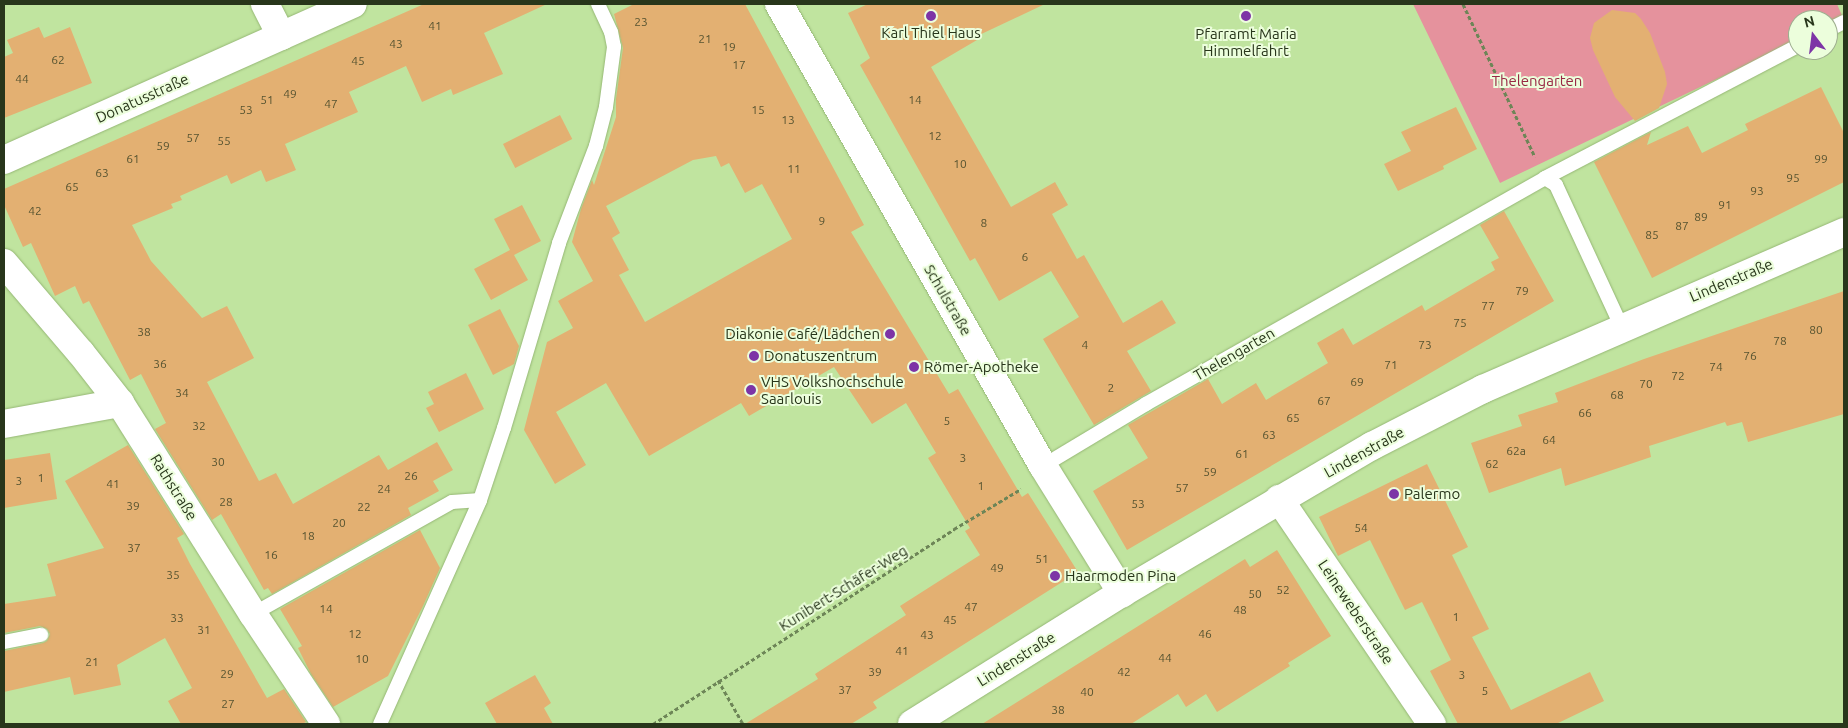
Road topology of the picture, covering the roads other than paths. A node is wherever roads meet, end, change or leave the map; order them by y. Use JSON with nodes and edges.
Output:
{"nodes":[{"id":1,"x":265,"y":4,"type":"edge"},
{"id":2,"x":353,"y":4,"type":"edge"},
{"id":3,"x":598,"y":4,"type":"edge"},
{"id":4,"x":779,"y":4,"type":"edge"},
{"id":5,"x":281,"y":36,"type":"junction"},
{"id":6,"x":1788,"y":51,"type":"edge"},
{"id":7,"x":4,"y":160,"type":"edge"},
{"id":8,"x":1545,"y":178,"type":"junction"},
{"id":9,"x":1844,"y":232,"type":"edge"},
{"id":10,"x":4,"y":263,"type":"edge"},
{"id":11,"x":1622,"y":328,"type":"junction"},
{"id":12,"x":120,"y":403,"type":"junction"},
{"id":13,"x":4,"y":424,"type":"edge"},
{"id":14,"x":1045,"y":470,"type":"junction"},
{"id":15,"x":1279,"y":499,"type":"junction"},
{"id":16,"x":480,"y":500,"type":"junction"},
{"id":17,"x":1122,"y":593,"type":"junction"},
{"id":18,"x":254,"y":614,"type":"junction"},
{"id":19,"x":41,"y":636,"type":"dead end"},
{"id":20,"x":4,"y":642,"type":"edge"},
{"id":21,"x":326,"y":724,"type":"edge"},
{"id":22,"x":380,"y":724,"type":"edge"},
{"id":23,"x":912,"y":724,"type":"edge"},
{"id":24,"x":1432,"y":724,"type":"edge"}],
"edges":[{"from":1,"to":5,"type":"street"},
{"from":2,"to":5,"type":"street","name":"Donatusstraße"},
{"from":3,"to":16,"type":"lane"},
{"from":4,"to":14,"type":"street","name":"Schulstraße"},
{"from":5,"to":7,"type":"street","name":"Donatusstraße"},
{"from":6,"to":8,"type":"lane","name":"Thelengarten"},
{"from":8,"to":11,"type":"lane"},
{"from":8,"to":14,"type":"lane","name":"Thelengarten"},
{"from":9,"to":11,"type":"street","name":"Lindenstraße"},
{"from":10,"to":12,"type":"street","name":"Rathstraße"},
{"from":11,"to":15,"type":"street","name":"Lindenstraße"},
{"from":12,"to":13,"type":"street"},
{"from":12,"to":18,"type":"street","name":"Rathstraße"},
{"from":14,"to":17,"type":"street","name":"Schulstraße"},
{"from":15,"to":17,"type":"street","name":"Lindenstraße"},
{"from":15,"to":24,"type":"street","name":"Leineweberstraße"},
{"from":16,"to":18,"type":"lane"},
{"from":16,"to":22,"type":"lane"},
{"from":17,"to":23,"type":"street","name":"Lindenstraße"},
{"from":18,"to":21,"type":"street","name":"Rathstraße"},
{"from":19,"to":20,"type":"lane"}]}
